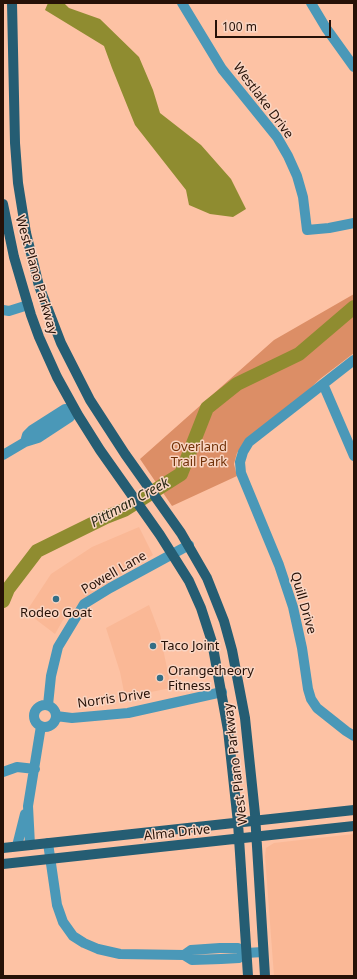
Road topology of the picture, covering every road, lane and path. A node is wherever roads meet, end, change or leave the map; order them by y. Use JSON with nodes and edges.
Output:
{"nodes":[{"id":1,"x":12,"y":3,"type":"edge"},
{"id":2,"x":182,"y":3,"type":"edge"},
{"id":3,"x":312,"y":3,"type":"edge"},
{"id":4,"x":8,"y":43,"type":"edge"},
{"id":5,"x":354,"y":67,"type":"edge"},
{"id":6,"x":3,"y":204,"type":"edge"},
{"id":7,"x":22,"y":211,"type":"junction"},
{"id":8,"x":4,"y":214,"type":"junction"},
{"id":9,"x":354,"y":223,"type":"edge"},
{"id":10,"x":30,"y":253,"type":"junction"},
{"id":11,"x":14,"y":257,"type":"junction"},
{"id":12,"x":28,"y":305,"type":"junction"},
{"id":13,"x":3,"y":310,"type":"edge"},
{"id":14,"x":354,"y":360,"type":"edge"},
{"id":15,"x":323,"y":384,"type":"junction"},
{"id":16,"x":74,"y":409,"type":"junction"},
{"id":17,"x":3,"y":455,"type":"edge"},
{"id":18,"x":354,"y":456,"type":"edge"},
{"id":19,"x":189,"y":545,"type":"junction"},
{"id":20,"x":173,"y":555,"type":"junction"},
{"id":21,"x":240,"y":689,"type":"junction"},
{"id":22,"x":222,"y":692,"type":"junction"},
{"id":23,"x":48,"y":705,"type":"junction"},
{"id":24,"x":56,"y":716,"type":"junction"},
{"id":25,"x":41,"y":726,"type":"junction"},
{"id":26,"x":350,"y":734,"type":"edge"},
{"id":27,"x":35,"y":769,"type":"junction"},
{"id":28,"x":3,"y":772,"type":"edge"},
{"id":29,"x":28,"y":806,"type":"junction"},
{"id":30,"x":354,"y":810,"type":"edge"},
{"id":31,"x":256,"y":821,"type":"junction"},
{"id":32,"x":238,"y":823,"type":"junction"},
{"id":33,"x":354,"y":826,"type":"edge"},
{"id":34,"x":257,"y":837,"type":"junction"},
{"id":35,"x":240,"y":839,"type":"junction"},
{"id":36,"x":48,"y":843,"type":"junction"},
{"id":37,"x":30,"y":845,"type":"junction"},
{"id":38,"x":17,"y":846,"type":"junction"},
{"id":39,"x":3,"y":848,"type":"edge"},
{"id":40,"x":50,"y":859,"type":"junction"},
{"id":41,"x":8,"y":864,"type":"edge"},
{"id":42,"x":263,"y":952,"type":"junction"},
{"id":43,"x":246,"y":953,"type":"junction"},
{"id":44,"x":248,"y":976,"type":"edge"},
{"id":45,"x":265,"y":976,"type":"edge"}],
"edges":[{"from":1,"to":4,"type":"main road","name":"West Plano Parkway"},
{"from":2,"to":9,"type":"street","name":"Westlake Drive"},
{"from":3,"to":5,"type":"street"},
{"from":4,"to":7,"type":"main road","name":"West Plano Parkway"},
{"from":6,"to":8,"type":"main road","name":"West Plano Parkway"},
{"from":7,"to":8,"type":"main road"},
{"from":7,"to":10,"type":"main road","name":"West Plano Parkway"},
{"from":8,"to":11,"type":"main road","name":"West Plano Parkway"},
{"from":10,"to":11,"type":"main road"},
{"from":10,"to":19,"type":"main road","name":"West Plano Parkway"},
{"from":11,"to":12,"type":"main road","name":"West Plano Parkway"},
{"from":12,"to":13,"type":"street"},
{"from":12,"to":16,"type":"main road","name":"West Plano Parkway"},
{"from":14,"to":15,"type":"street"},
{"from":15,"to":18,"type":"street"},
{"from":15,"to":26,"type":"street","name":"Quill Drive"},
{"from":16,"to":17,"type":"street"},
{"from":16,"to":20,"type":"main road","name":"West Plano Parkway"},
{"from":19,"to":20,"type":"street","name":"Powell Lane"},
{"from":19,"to":21,"type":"main road","name":"West Plano Parkway"},
{"from":20,"to":22,"type":"main road","name":"West Plano Parkway"},
{"from":20,"to":23,"type":"street","name":"Powell Lane"},
{"from":21,"to":22,"type":"main road"},
{"from":21,"to":31,"type":"main road","name":"West Plano Parkway"},
{"from":22,"to":24,"type":"street","name":"Norris Drive"},
{"from":22,"to":32,"type":"main road","name":"West Plano Parkway"},
{"from":23,"to":24,"type":"street"},
{"from":23,"to":25,"type":"street"},
{"from":24,"to":25,"type":"street"},
{"from":25,"to":27,"type":"street"},
{"from":27,"to":28,"type":"street"},
{"from":27,"to":29,"type":"street"},
{"from":29,"to":37,"type":"street"},
{"from":29,"to":38,"type":"street"},
{"from":30,"to":31,"type":"main road","name":"Alma Drive"},
{"from":31,"to":32,"type":"main road","name":"Alma Drive"},
{"from":31,"to":34,"type":"main road","name":"West Plano Parkway"},
{"from":32,"to":35,"type":"main road","name":"West Plano Parkway"},
{"from":32,"to":36,"type":"main road","name":"Alma Drive"},
{"from":33,"to":34,"type":"main road","name":"Alma Drive"},
{"from":34,"to":35,"type":"main road","name":"Alma Drive"},
{"from":34,"to":42,"type":"main road","name":"West Plano Parkway"},
{"from":35,"to":40,"type":"main road","name":"Alma Drive"},
{"from":35,"to":43,"type":"main road","name":"West Plano Parkway"},
{"from":36,"to":37,"type":"main road","name":"Alma Drive"},
{"from":36,"to":40,"type":"street"},
{"from":37,"to":38,"type":"main road","name":"Alma Drive"},
{"from":37,"to":41,"type":"main road"},
{"from":38,"to":39,"type":"main road","name":"Alma Drive"},
{"from":40,"to":41,"type":"main road","name":"Alma Drive"},
{"from":40,"to":43,"type":"street"},
{"from":42,"to":43,"type":"street"},
{"from":42,"to":45,"type":"main road","name":"West Plano Parkway"},
{"from":43,"to":44,"type":"main road","name":"West Plano Parkway"}]}
